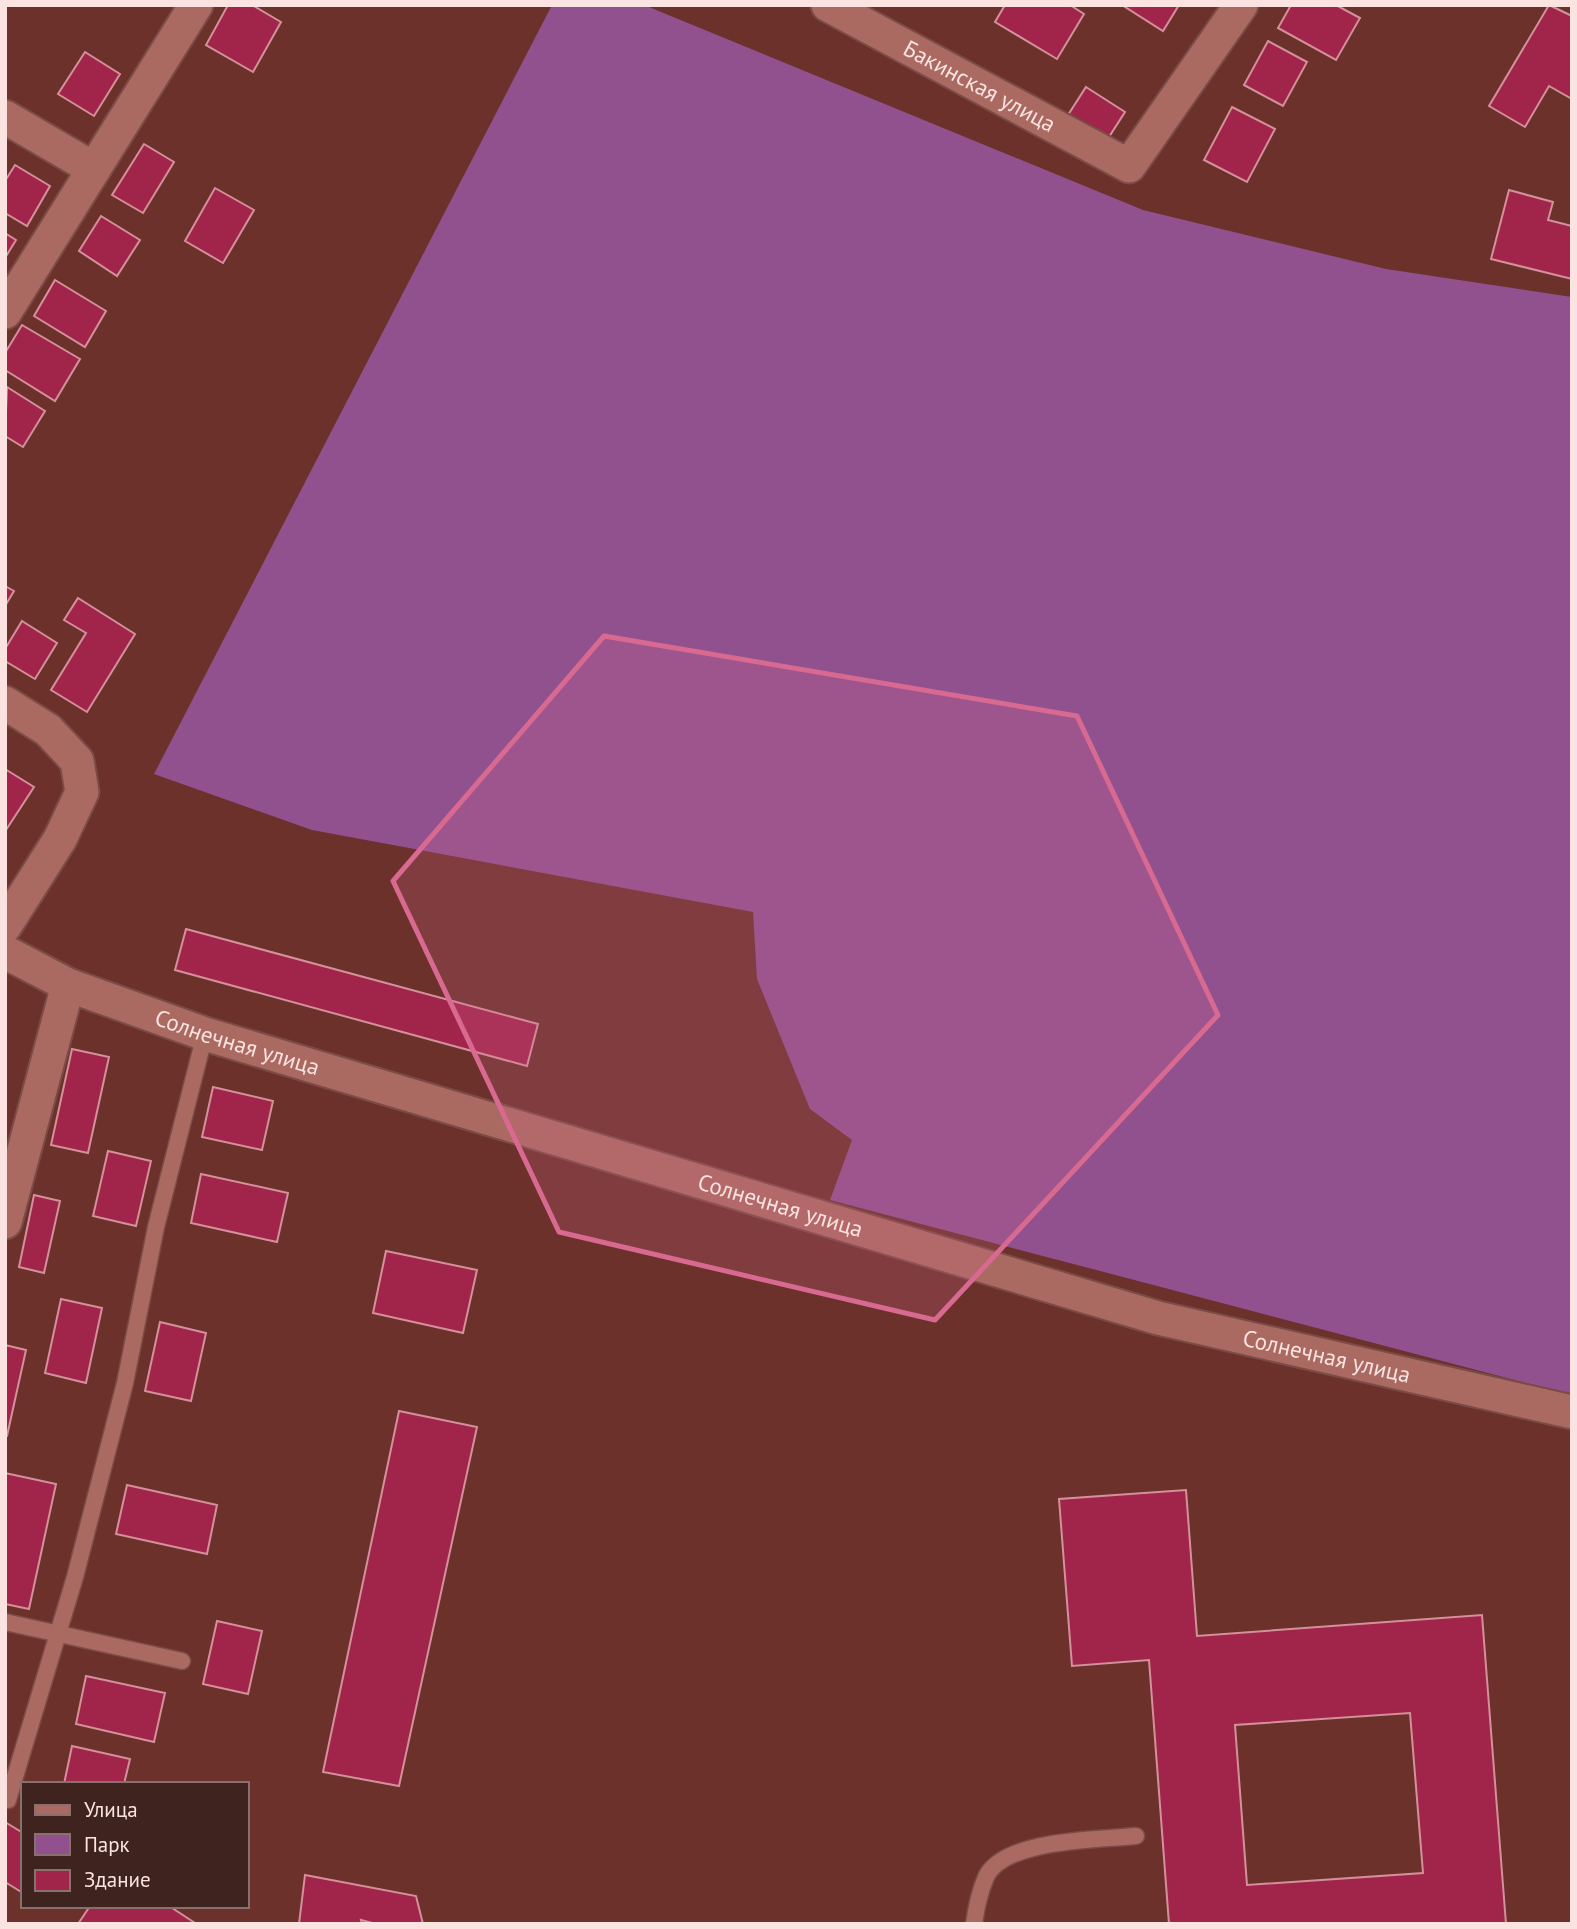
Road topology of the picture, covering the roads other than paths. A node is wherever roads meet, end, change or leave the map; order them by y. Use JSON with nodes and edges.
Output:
{"nodes":[{"id":1,"x":196,"y":5,"type":"edge"},
{"id":2,"x":828,"y":5,"type":"edge"},
{"id":3,"x":1241,"y":5,"type":"edge"},
{"id":4,"x":5,"y":117,"type":"edge"},
{"id":5,"x":94,"y":169,"type":"junction"},
{"id":6,"x":5,"y":312,"type":"edge"},
{"id":7,"x":5,"y":703,"type":"edge"},
{"id":8,"x":5,"y":926,"type":"edge"},
{"id":9,"x":5,"y":952,"type":"edge"},
{"id":10,"x":68,"y":985,"type":"junction"},
{"id":11,"x":205,"y":1034,"type":"junction"},
{"id":12,"x":5,"y":1222,"type":"edge"},
{"id":13,"x":1572,"y":1412,"type":"edge"},
{"id":14,"x":5,"y":1622,"type":"edge"},
{"id":15,"x":56,"y":1635,"type":"junction"},
{"id":16,"x":182,"y":1661,"type":"dead end"},
{"id":17,"x":5,"y":1800,"type":"edge"},
{"id":18,"x":1136,"y":1836,"type":"dead end"},
{"id":19,"x":974,"y":1924,"type":"edge"}],
"edges":[{"from":1,"to":5,"type":"street"},
{"from":2,"to":3,"type":"street","name":"Бакинская улица"},
{"from":4,"to":5,"type":"street"},
{"from":5,"to":6,"type":"street"},
{"from":7,"to":8,"type":"street"},
{"from":9,"to":10,"type":"street","name":"Солнечная улица"},
{"from":10,"to":11,"type":"street","name":"Солнечная улица"},
{"from":10,"to":12,"type":"street"},
{"from":11,"to":13,"type":"street","name":"Солнечная улица"},
{"from":11,"to":15,"type":"lane"},
{"from":14,"to":15,"type":"lane"},
{"from":15,"to":16,"type":"lane"},
{"from":15,"to":17,"type":"lane"},
{"from":18,"to":19,"type":"lane"}]}
